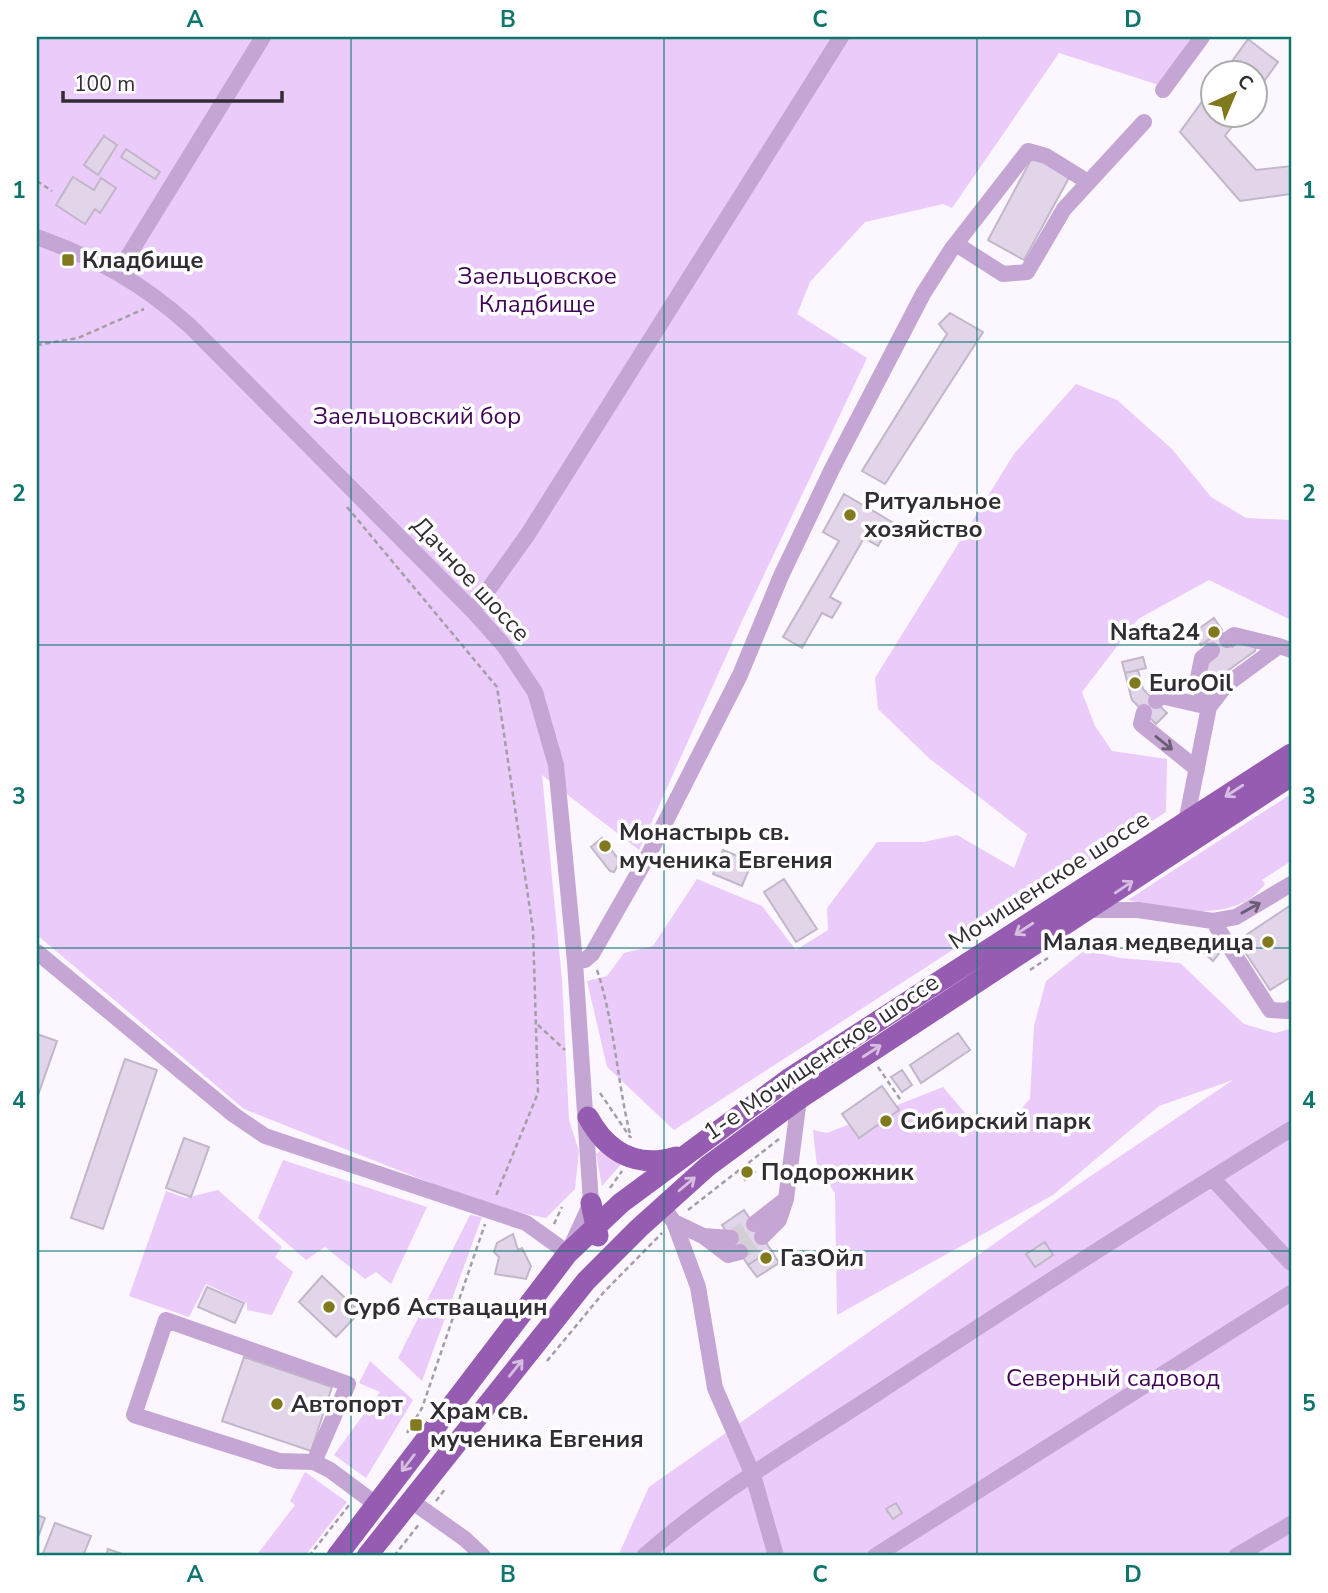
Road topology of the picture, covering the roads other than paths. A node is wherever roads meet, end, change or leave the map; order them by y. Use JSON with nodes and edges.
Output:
{"nodes":[{"id":1,"x":263,"y":37,"type":"edge"},
{"id":2,"x":841,"y":37,"type":"edge"},
{"id":3,"x":1202,"y":37,"type":"edge"},
{"id":4,"x":1163,"y":90,"type":"dead end"},
{"id":5,"x":1144,"y":121,"type":"dead end"},
{"id":6,"x":1088,"y":182,"type":"junction"},
{"id":7,"x":37,"y":237,"type":"edge"},
{"id":8,"x":956,"y":244,"type":"junction"},
{"id":9,"x":119,"y":271,"type":"junction"},
{"id":10,"x":473,"y":611,"type":"junction"},
{"id":11,"x":1227,"y":640,"type":"dead end"},
{"id":12,"x":1285,"y":648,"type":"edge"},
{"id":13,"x":1212,"y":650,"type":"dead end"},
{"id":14,"x":1209,"y":707,"type":"junction"},
{"id":15,"x":1291,"y":754,"type":"edge"},
{"id":16,"x":1197,"y":769,"type":"junction"},
{"id":17,"x":1291,"y":776,"type":"edge"},
{"id":18,"x":1186,"y":822,"type":"junction"},
{"id":19,"x":1291,"y":884,"type":"edge"},
{"id":20,"x":1088,"y":910,"type":"junction"},
{"id":21,"x":1213,"y":921,"type":"junction"},
{"id":22,"x":37,"y":952,"type":"edge"},
{"id":23,"x":575,"y":962,"type":"junction"},
{"id":24,"x":1291,"y":1008,"type":"edge"},
{"id":25,"x":799,"y":1098,"type":"junction"},
{"id":26,"x":587,"y":1117,"type":"junction"},
{"id":27,"x":1291,"y":1129,"type":"edge"},
{"id":28,"x":681,"y":1156,"type":"junction"},
{"id":29,"x":1212,"y":1178,"type":"junction"},
{"id":30,"x":591,"y":1203,"type":"junction"},
{"id":31,"x":668,"y":1214,"type":"junction"},
{"id":32,"x":594,"y":1228,"type":"junction"},
{"id":33,"x":758,"y":1231,"type":"tunnel mouth"},
{"id":34,"x":735,"y":1245,"type":"dead end"},
{"id":35,"x":568,"y":1253,"type":"junction"},
{"id":36,"x":608,"y":1257,"type":"junction"},
{"id":37,"x":1291,"y":1263,"type":"edge"},
{"id":38,"x":1291,"y":1293,"type":"edge"},
{"id":39,"x":314,"y":1462,"type":"junction"},
{"id":40,"x":753,"y":1475,"type":"junction"},
{"id":41,"x":369,"y":1499,"type":"junction"},
{"id":42,"x":410,"y":1500,"type":"junction"},
{"id":43,"x":1291,"y":1524,"type":"edge"},
{"id":44,"x":337,"y":1556,"type":"edge"},
{"id":45,"x":368,"y":1556,"type":"edge"},
{"id":46,"x":483,"y":1556,"type":"edge"},
{"id":47,"x":644,"y":1556,"type":"edge"},
{"id":48,"x":776,"y":1556,"type":"edge"},
{"id":49,"x":875,"y":1556,"type":"edge"},
{"id":50,"x":1236,"y":1556,"type":"edge"}],
"edges":[{"from":1,"to":9,"type":"street"},
{"from":2,"to":10,"type":"street"},
{"from":3,"to":4,"type":"street"},
{"from":5,"to":6,"type":"street"},
{"from":6,"to":8,"type":"street"},
{"from":6,"to":8,"type":"street"},
{"from":7,"to":9,"type":"street","name":"Дачное шоссе"},
{"from":8,"to":23,"type":"street"},
{"from":9,"to":10,"type":"street","name":"Дачное шоссе"},
{"from":10,"to":23,"type":"street","name":"Дачное шоссе"},
{"from":11,"to":12,"type":"street"},
{"from":12,"to":14,"type":"street"},
{"from":13,"to":14,"type":"street"},
{"from":14,"to":16,"type":"street"},
{"from":14,"to":16,"type":"street","one_way":true},
{"from":15,"to":18,"type":"main road","name":"Мочищенское шоссе","one_way":true},
{"from":16,"to":18,"type":"street"},
{"from":20,"to":17,"type":"main road","name":"1-е Мочищенское шоссе","one_way":true},
{"from":18,"to":28,"type":"main road","name":"Мочищенское шоссе","one_way":true},
{"from":21,"to":19,"type":"street","one_way":true},
{"from":20,"to":21,"type":"street"},
{"from":25,"to":20,"type":"main road","name":"1-е Мочищенское шоссе","one_way":true},
{"from":21,"to":24,"type":"street"},
{"from":22,"to":35,"type":"street"},
{"from":23,"to":26,"type":"street","name":"Дачное шоссе"},
{"from":31,"to":25,"type":"main road","name":"1-е Мочищенское шоссе","one_way":true},
{"from":25,"to":33,"type":"street"},
{"from":26,"to":28,"type":"main road"},
{"from":26,"to":30,"type":"street","name":"Дачное шоссе"},
{"from":27,"to":29,"type":"street"},
{"from":28,"to":32,"type":"main road","name":"Мочищенское шоссе"},
{"from":29,"to":37,"type":"street"},
{"from":29,"to":40,"type":"street"},
{"from":30,"to":32,"type":"main road"},
{"from":30,"to":35,"type":"street"},
{"from":31,"to":34,"type":"street"},
{"from":31,"to":36,"type":"main road","name":"1-е Мочищенское шоссе"},
{"from":31,"to":40,"type":"street"},
{"from":32,"to":35,"type":"main road","name":"Мочищенское шоссе"},
{"from":32,"to":36,"type":"main road"},
{"from":35,"to":41,"type":"main road","one_way":true},
{"from":42,"to":36,"type":"main road","name":"1-е Мочищенское шоссе","one_way":true},
{"from":38,"to":49,"type":"street"},
{"from":39,"to":39,"type":"street"},
{"from":39,"to":41,"type":"street"},
{"from":40,"to":47,"type":"street"},
{"from":40,"to":48,"type":"street"},
{"from":41,"to":44,"type":"main road"},
{"from":42,"to":45,"type":"main road","name":"1-е Мочищенское шоссе"},
{"from":42,"to":46,"type":"street"},
{"from":43,"to":50,"type":"street"}]}
